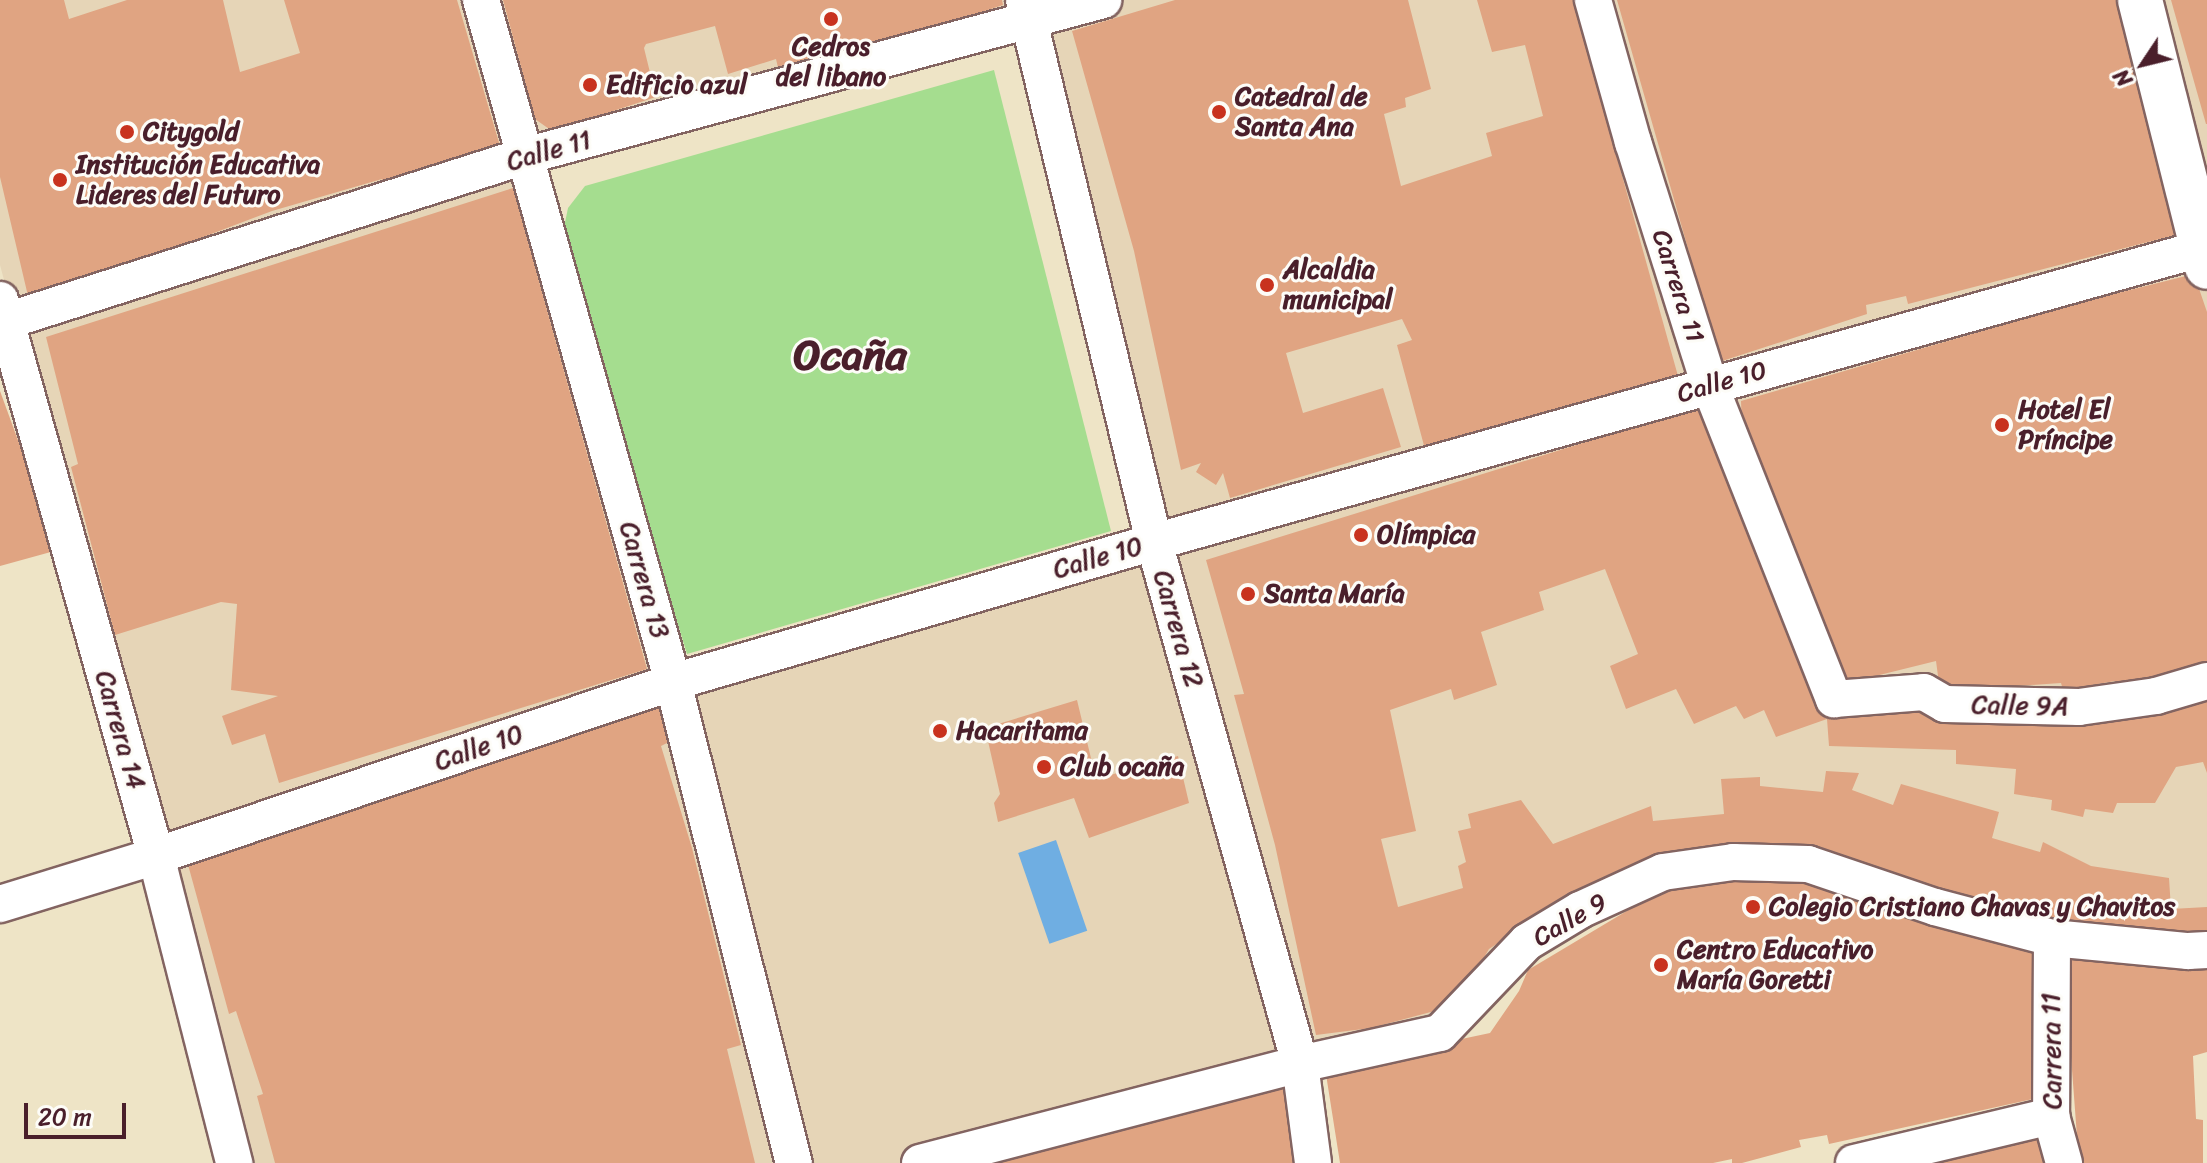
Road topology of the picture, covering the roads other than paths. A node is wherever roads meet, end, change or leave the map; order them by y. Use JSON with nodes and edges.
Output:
{"nodes":[{"id":1,"x":481,"y":0,"type":"edge"},
{"id":2,"x":1103,"y":0,"type":"edge"},
{"id":3,"x":1593,"y":0,"type":"edge"},
{"id":4,"x":2140,"y":0,"type":"edge"},
{"id":5,"x":1027,"y":11,"type":"edge"},
{"id":6,"x":525,"y":156,"type":"junction"},
{"id":7,"x":2205,"y":254,"type":"edge"},
{"id":8,"x":2,"y":314,"type":"edge"},
{"id":9,"x":1710,"y":386,"type":"junction"},
{"id":10,"x":1154,"y":542,"type":"junction"},
{"id":11,"x":2207,"y":681,"type":"edge"},
{"id":12,"x":673,"y":682,"type":"junction"},
{"id":13,"x":1834,"y":699,"type":"joint"},
{"id":14,"x":156,"y":856,"type":"junction"},
{"id":15,"x":0,"y":904,"type":"edge"},
{"id":16,"x":2052,"y":938,"type":"junction"},
{"id":17,"x":2207,"y":950,"type":"edge"},
{"id":18,"x":1300,"y":1064,"type":"junction"},
{"id":19,"x":2051,"y":1116,"type":"junction"},
{"id":20,"x":234,"y":1163,"type":"edge"},
{"id":21,"x":794,"y":1163,"type":"edge"},
{"id":22,"x":920,"y":1163,"type":"edge"},
{"id":23,"x":1313,"y":1163,"type":"edge"},
{"id":24,"x":1854,"y":1163,"type":"edge"},
{"id":25,"x":2064,"y":1163,"type":"edge"}],
"edges":[{"from":1,"to":6,"type":"street","name":"Carrera 13"},
{"from":2,"to":5,"type":"street","name":"Calle 11"},
{"from":3,"to":9,"type":"street","name":"Carrera 11"},
{"from":4,"to":7,"type":"street"},
{"from":5,"to":6,"type":"street","name":"Calle 11"},
{"from":5,"to":10,"type":"street","name":"Carrera 12"},
{"from":6,"to":8,"type":"street","name":"Calle 11"},
{"from":6,"to":12,"type":"street","name":"Carrera 13"},
{"from":7,"to":9,"type":"street","name":"Calle 10"},
{"from":8,"to":14,"type":"street","name":"Carrera 14"},
{"from":9,"to":10,"type":"street","name":"Calle 10"},
{"from":9,"to":13,"type":"street","name":"Carrera 11"},
{"from":10,"to":12,"type":"street","name":"Calle 10"},
{"from":10,"to":18,"type":"street","name":"Carrera 12"},
{"from":11,"to":13,"type":"street","name":"Calle 9A"},
{"from":12,"to":14,"type":"street","name":"Calle 10"},
{"from":12,"to":21,"type":"street","name":"Carrera 13"},
{"from":14,"to":15,"type":"street","name":"Calle 10"},
{"from":14,"to":20,"type":"street","name":"Carrera 14"},
{"from":16,"to":17,"type":"street","name":"Calle 9"},
{"from":16,"to":18,"type":"street","name":"Calle 9"},
{"from":16,"to":19,"type":"street","name":"Carrera 11"},
{"from":18,"to":22,"type":"street","name":"Calle 9"},
{"from":18,"to":23,"type":"street","name":"Carrera 12"},
{"from":19,"to":24,"type":"street"},
{"from":19,"to":25,"type":"street","name":"Carrera 11"}]}
